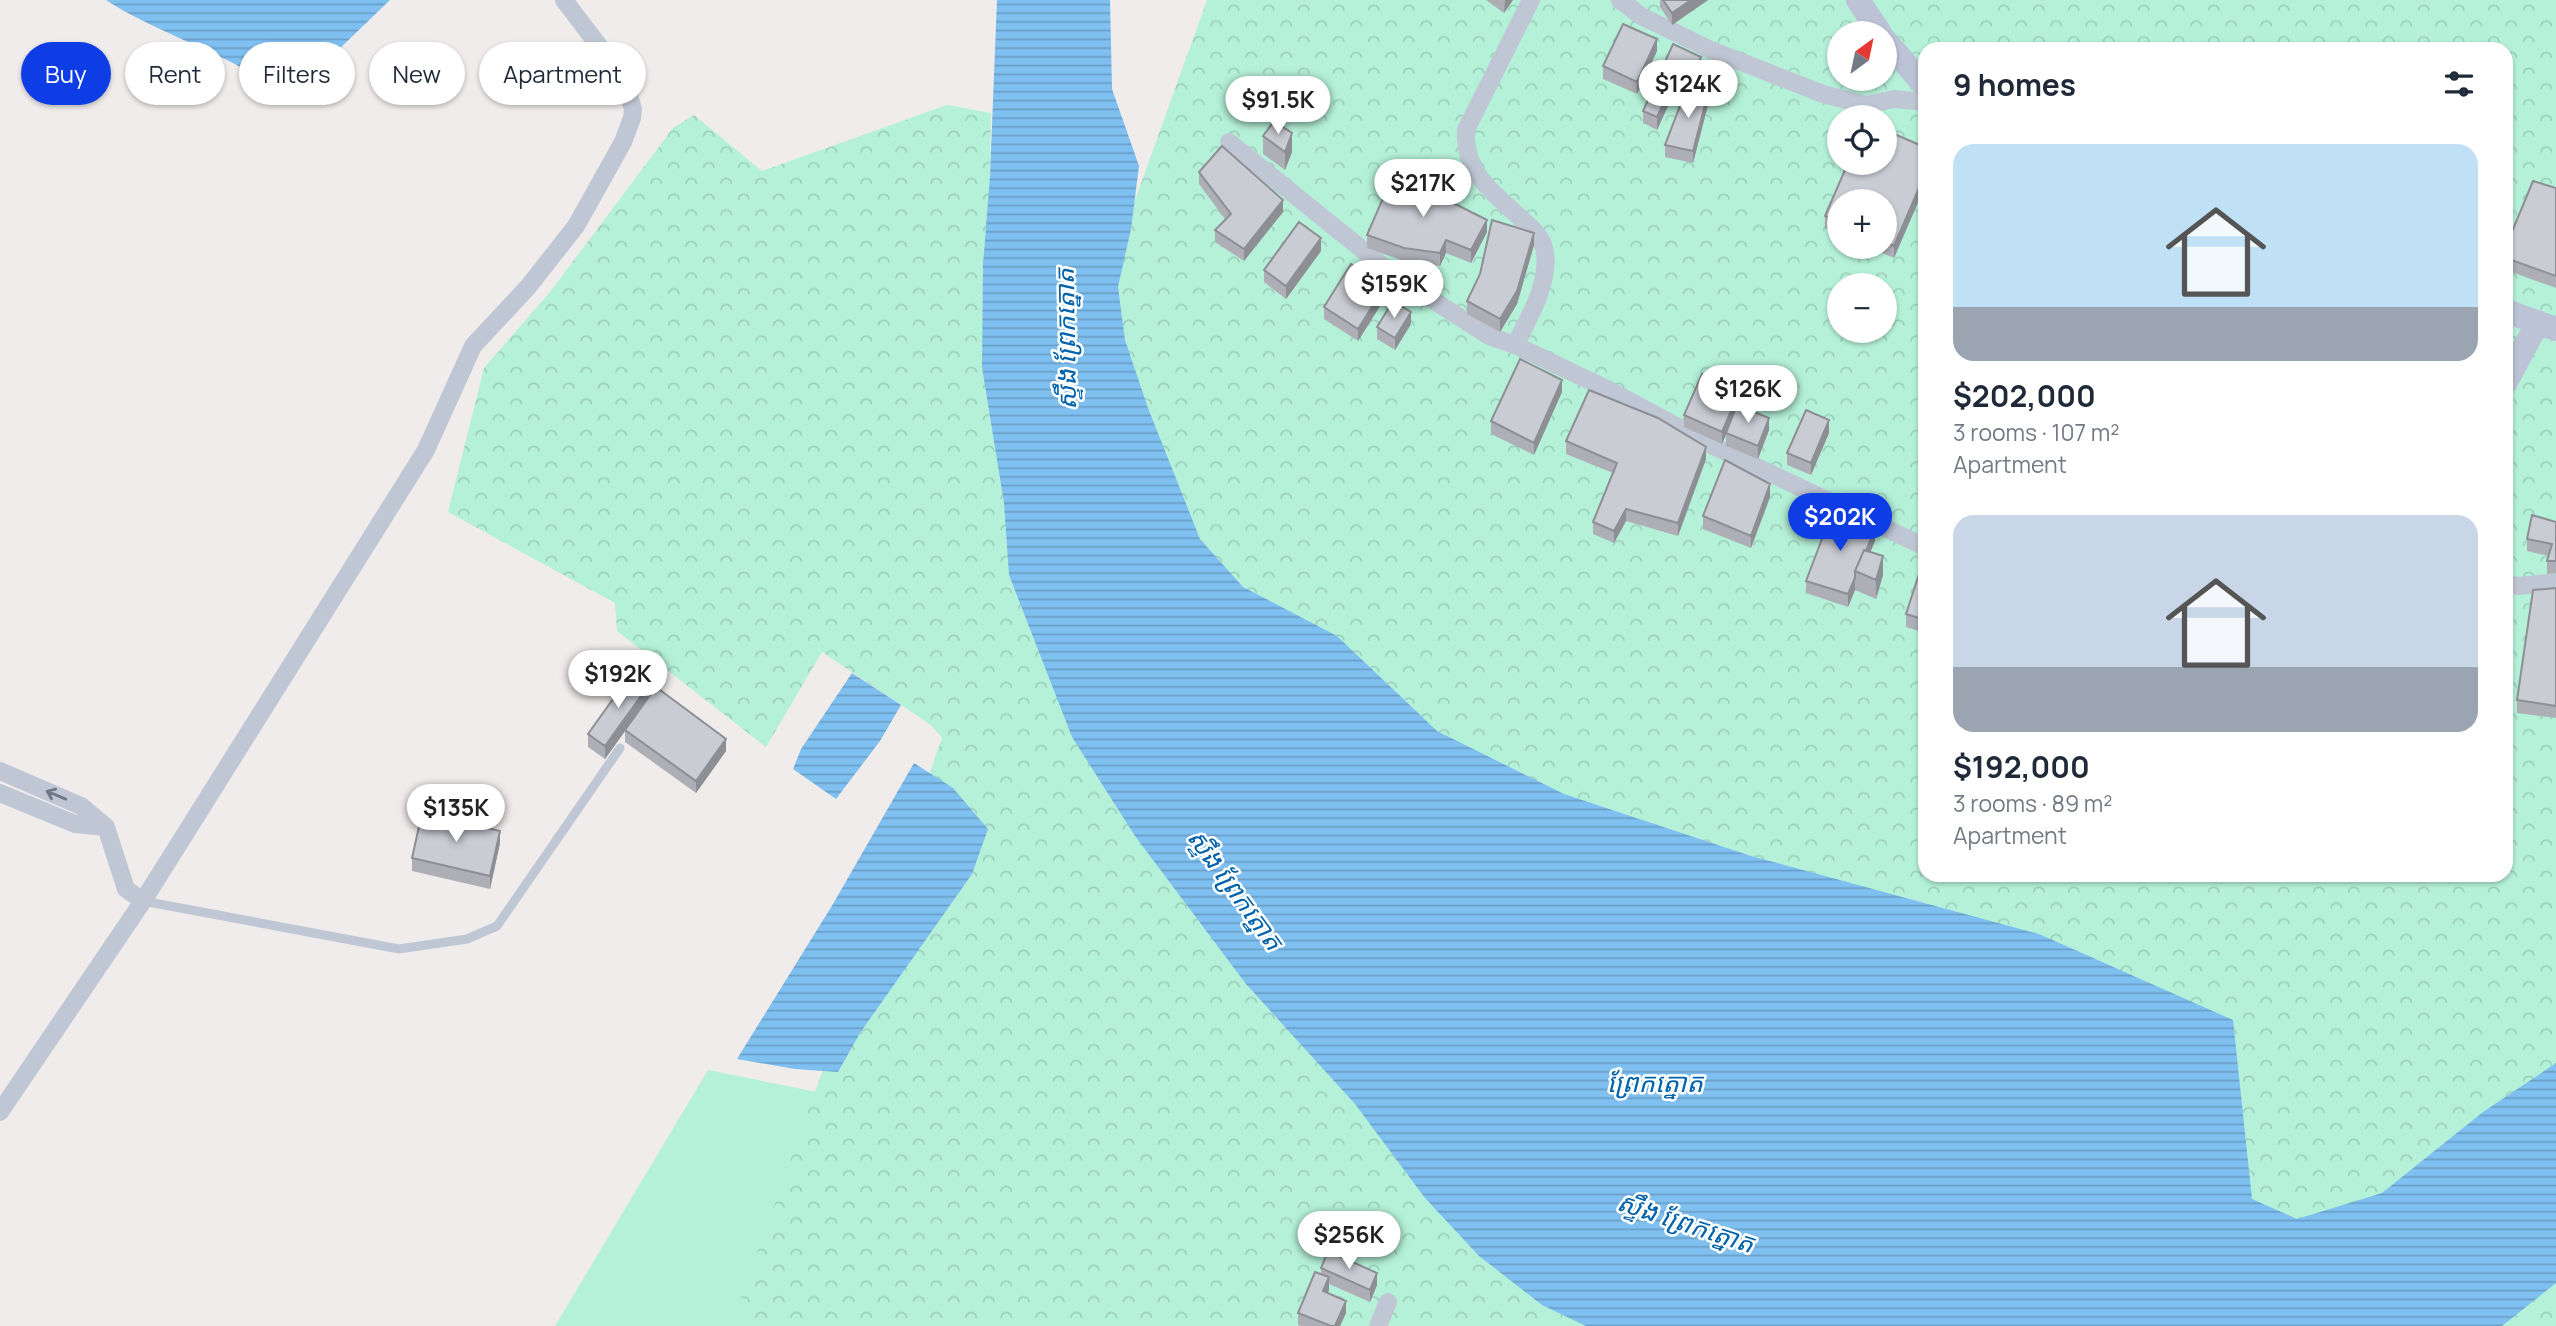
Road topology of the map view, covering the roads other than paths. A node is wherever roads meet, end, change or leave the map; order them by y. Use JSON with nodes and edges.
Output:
{"nodes":[{"id":1,"x":564,"y":0,"type":"edge"},
{"id":2,"x":1531,"y":0,"type":"edge"},
{"id":3,"x":1620,"y":0,"type":"edge"},
{"id":4,"x":1858,"y":0,"type":"edge"},
{"id":5,"x":1872,"y":21,"type":"edge"},
{"id":6,"x":1897,"y":54,"type":"edge"},
{"id":7,"x":1918,"y":78,"type":"edge"},
{"id":8,"x":1918,"y":101,"type":"edge"},
{"id":9,"x":1229,"y":142,"type":"dead end"},
{"id":10,"x":2513,"y":314,"type":"edge"},
{"id":11,"x":2547,"y":326,"type":"edge"},
{"id":12,"x":1515,"y":345,"type":"junction"},
{"id":13,"x":2513,"y":372,"type":"edge"},
{"id":14,"x":1918,"y":544,"type":"edge"},
{"id":15,"x":2556,"y":582,"type":"edge"},
{"id":16,"x":2513,"y":585,"type":"edge"},
{"id":17,"x":620,"y":748,"type":"dead end"},
{"id":18,"x":0,"y":771,"type":"edge"},
{"id":19,"x":0,"y":793,"type":"edge"},
{"id":20,"x":106,"y":827,"type":"junction"},
{"id":21,"x":143,"y":901,"type":"junction"},
{"id":22,"x":0,"y":1112,"type":"edge"},
{"id":23,"x":1388,"y":1302,"type":"dead end"},
{"id":24,"x":1378,"y":1326,"type":"edge"}],
"edges":[{"from":1,"to":21,"type":"street"},
{"from":2,"to":12,"type":"street"},
{"from":3,"to":8,"type":"street"},
{"from":4,"to":5,"type":"main road"},
{"from":6,"to":7,"type":"main road"},
{"from":9,"to":12,"type":"street"},
{"from":10,"to":11,"type":"main road"},
{"from":11,"to":13,"type":"main road"},
{"from":12,"to":14,"type":"street"},
{"from":15,"to":16,"type":"street"},
{"from":17,"to":21,"type":"lane"},
{"from":20,"to":18,"type":"street","one_way":true},
{"from":19,"to":20,"type":"street"},
{"from":20,"to":21,"type":"street"},
{"from":21,"to":22,"type":"street"},
{"from":23,"to":24,"type":"street"}]}
